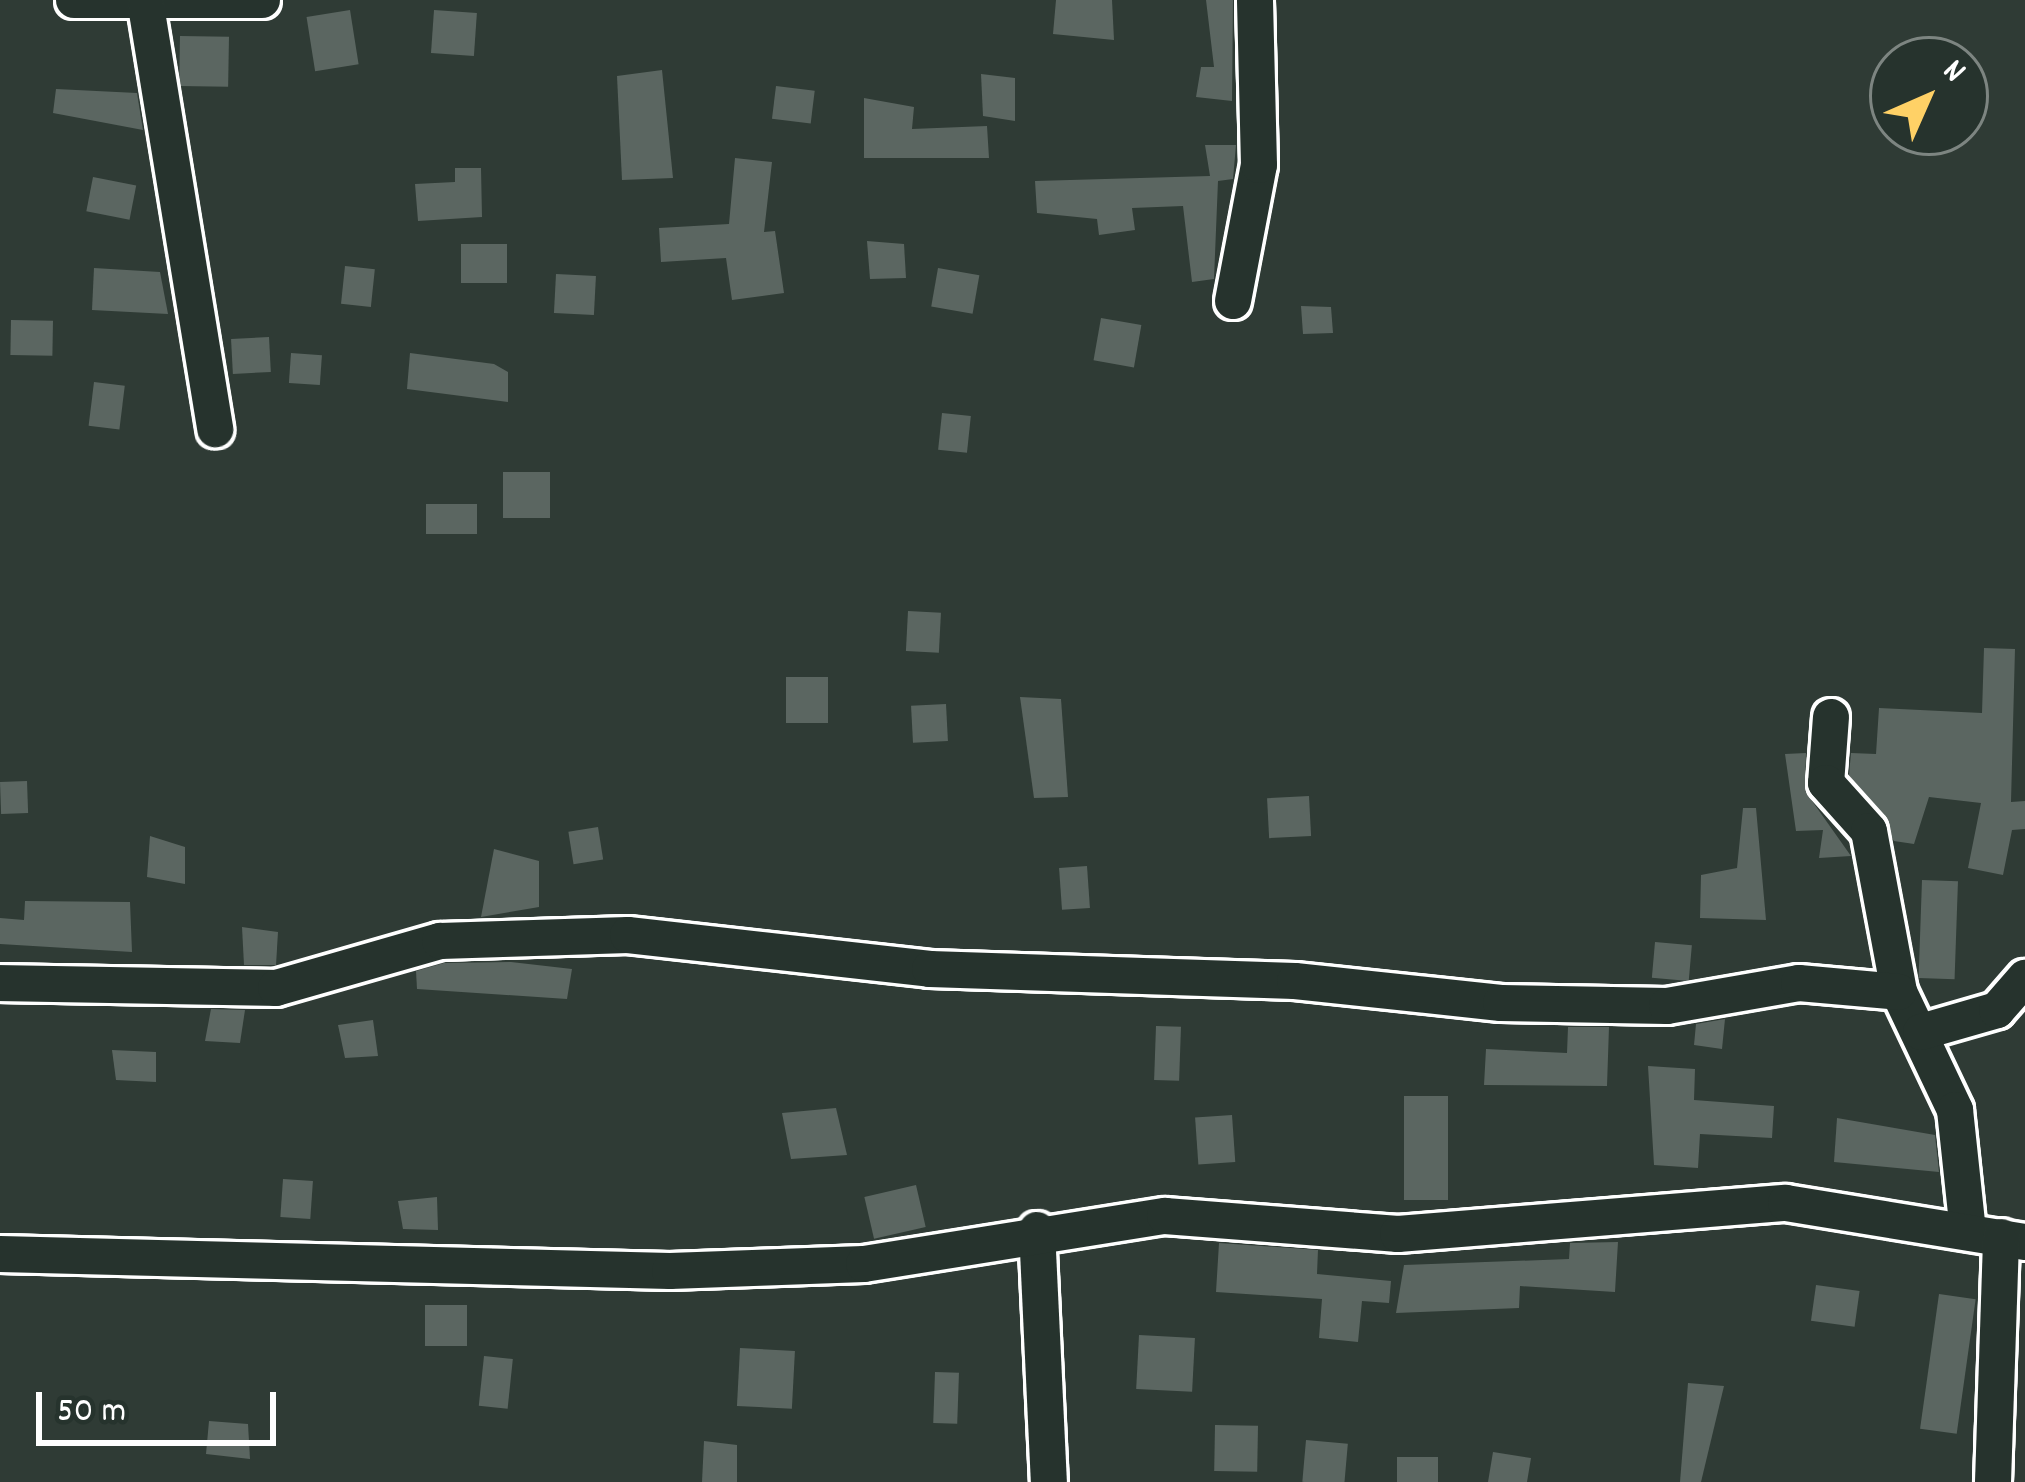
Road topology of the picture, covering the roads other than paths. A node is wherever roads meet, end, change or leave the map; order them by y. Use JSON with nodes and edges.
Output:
{"nodes":[{"id":1,"x":74,"y":0,"type":"edge"},
{"id":2,"x":262,"y":0,"type":"edge"},
{"id":3,"x":1255,"y":0,"type":"edge"},
{"id":4,"x":146,"y":6,"type":"junction"},
{"id":5,"x":1233,"y":301,"type":"dead end"},
{"id":6,"x":215,"y":430,"type":"dead end"},
{"id":7,"x":1831,"y":717,"type":"dead end"},
{"id":8,"x":2025,"y":978,"type":"edge"},
{"id":9,"x":0,"y":982,"type":"edge"},
{"id":10,"x":1899,"y":992,"type":"junction"},
{"id":11,"x":1922,"y":1033,"type":"junction"},
{"id":12,"x":1037,"y":1230,"type":"junction"},
{"id":13,"x":1998,"y":1237,"type":"edge"},
{"id":14,"x":0,"y":1254,"type":"edge"},
{"id":15,"x":1049,"y":1482,"type":"edge"},
{"id":16,"x":1994,"y":1482,"type":"edge"}],
"edges":[{"from":1,"to":4,"type":"street"},
{"from":2,"to":4,"type":"street"},
{"from":3,"to":5,"type":"street"},
{"from":4,"to":6,"type":"street"},
{"from":7,"to":10,"type":"street"},
{"from":8,"to":11,"type":"street"},
{"from":9,"to":10,"type":"street"},
{"from":10,"to":11,"type":"street"},
{"from":11,"to":13,"type":"street"},
{"from":12,"to":13,"type":"street"},
{"from":12,"to":14,"type":"street"},
{"from":12,"to":15,"type":"street"},
{"from":13,"to":16,"type":"street"}]}
